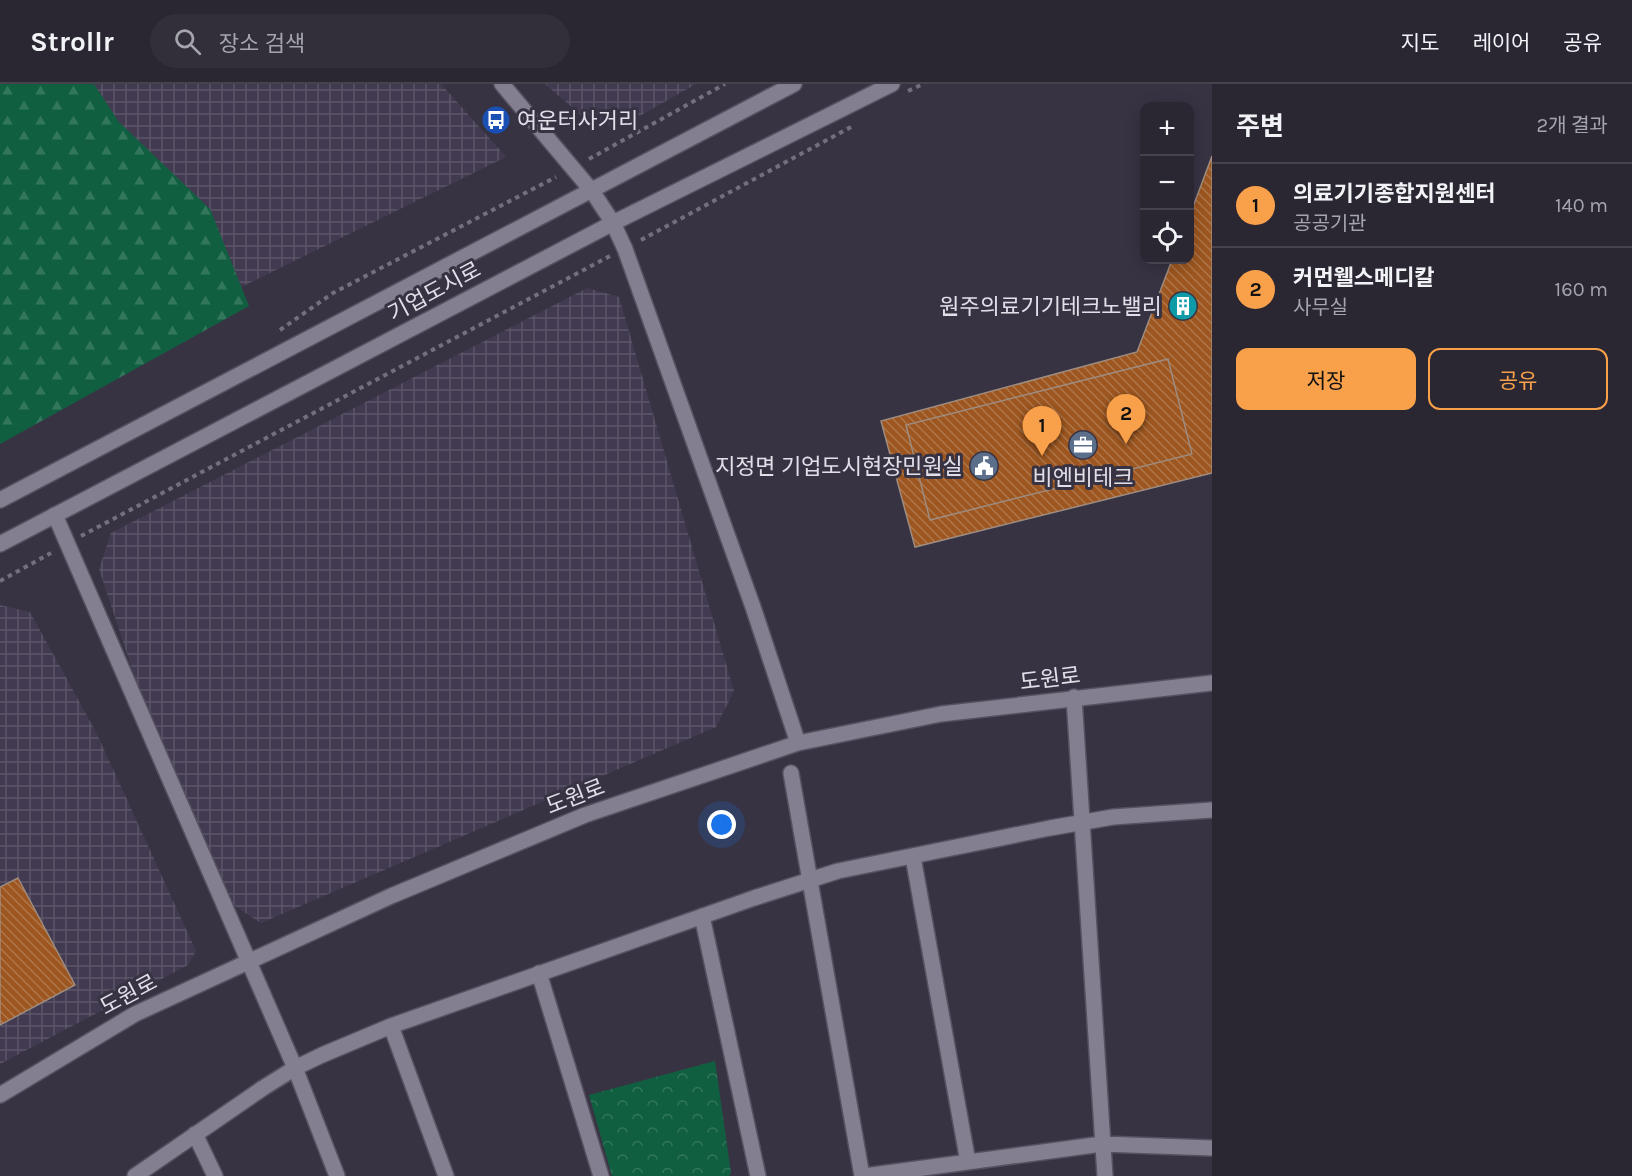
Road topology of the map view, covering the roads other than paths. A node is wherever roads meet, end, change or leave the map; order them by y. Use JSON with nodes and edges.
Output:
{"nodes":[{"id":1,"x":502,"y":84,"type":"edge"},
{"id":2,"x":794,"y":84,"type":"edge"},
{"id":3,"x":899,"y":88,"type":"edge"},
{"id":4,"x":592,"y":191,"type":"junction"},
{"id":5,"x":613,"y":224,"type":"junction"},
{"id":6,"x":0,"y":500,"type":"edge"},
{"id":7,"x":55,"y":515,"type":"junction"},
{"id":8,"x":0,"y":544,"type":"edge"},
{"id":9,"x":1212,"y":683,"type":"edge"},
{"id":10,"x":1074,"y":697,"type":"junction"},
{"id":11,"x":798,"y":743,"type":"junction"},
{"id":12,"x":791,"y":773,"type":"dead end"},
{"id":13,"x":1212,"y":810,"type":"edge"},
{"id":14,"x":1083,"y":822,"type":"junction"},
{"id":15,"x":913,"y":857,"type":"junction"},
{"id":16,"x":810,"y":882,"type":"junction"},
{"id":17,"x":702,"y":916,"type":"junction"},
{"id":18,"x":248,"y":960,"type":"junction"},
{"id":19,"x":539,"y":973,"type":"junction"},
{"id":20,"x":391,"y":1026,"type":"junction"},
{"id":21,"x":294,"y":1068,"type":"junction"},
{"id":22,"x":0,"y":1095,"type":"edge"},
{"id":23,"x":195,"y":1134,"type":"junction"},
{"id":24,"x":1102,"y":1144,"type":"junction"},
{"id":25,"x":1212,"y":1148,"type":"edge"},
{"id":26,"x":968,"y":1162,"type":"junction"},
{"id":27,"x":135,"y":1176,"type":"edge"},
{"id":28,"x":215,"y":1176,"type":"edge"},
{"id":29,"x":337,"y":1176,"type":"edge"},
{"id":30,"x":446,"y":1176,"type":"edge"},
{"id":31,"x":602,"y":1176,"type":"edge"},
{"id":32,"x":758,"y":1176,"type":"edge"},
{"id":33,"x":863,"y":1176,"type":"edge"},
{"id":34,"x":1105,"y":1176,"type":"edge"}],
"edges":[{"from":1,"to":4,"type":"street"},
{"from":2,"to":4,"type":"street","name":"기업도시로"},
{"from":3,"to":5,"type":"street","name":"기업도시로"},
{"from":4,"to":5,"type":"street"},
{"from":4,"to":6,"type":"street","name":"기업도시로"},
{"from":5,"to":7,"type":"street","name":"기업도시로"},
{"from":5,"to":11,"type":"street"},
{"from":7,"to":8,"type":"street","name":"기업도시로"},
{"from":7,"to":18,"type":"street"},
{"from":9,"to":10,"type":"street","name":"도원로"},
{"from":10,"to":11,"type":"street","name":"도원로"},
{"from":10,"to":14,"type":"street"},
{"from":11,"to":18,"type":"street","name":"도원로"},
{"from":12,"to":16,"type":"street"},
{"from":13,"to":14,"type":"street"},
{"from":14,"to":15,"type":"street"},
{"from":14,"to":24,"type":"street"},
{"from":15,"to":16,"type":"street"},
{"from":15,"to":26,"type":"street"},
{"from":16,"to":17,"type":"street"},
{"from":16,"to":33,"type":"street"},
{"from":17,"to":19,"type":"street"},
{"from":17,"to":32,"type":"street"},
{"from":18,"to":21,"type":"street"},
{"from":18,"to":22,"type":"street","name":"도원로"},
{"from":19,"to":20,"type":"street"},
{"from":19,"to":31,"type":"street"},
{"from":20,"to":21,"type":"street"},
{"from":20,"to":30,"type":"street"},
{"from":21,"to":23,"type":"street"},
{"from":21,"to":29,"type":"street"},
{"from":23,"to":27,"type":"street"},
{"from":23,"to":28,"type":"street"},
{"from":24,"to":25,"type":"street"},
{"from":24,"to":26,"type":"street"},
{"from":24,"to":34,"type":"street"},
{"from":26,"to":33,"type":"street"}]}
